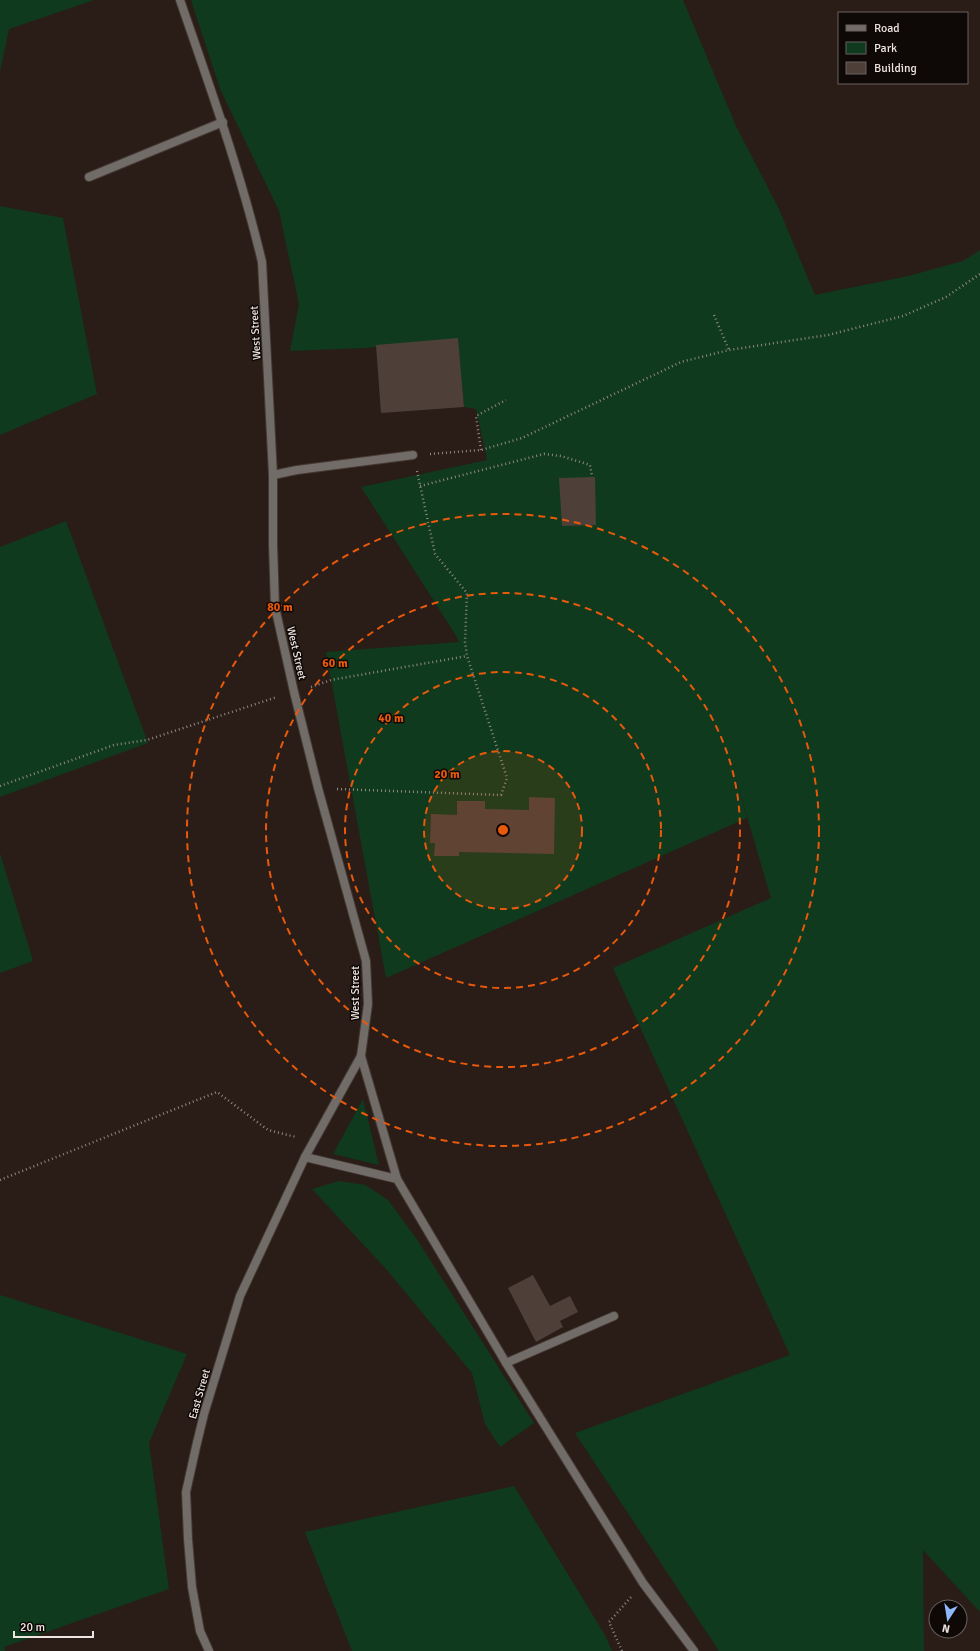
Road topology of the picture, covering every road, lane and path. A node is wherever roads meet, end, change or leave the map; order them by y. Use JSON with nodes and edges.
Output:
{"nodes":[{"id":1,"x":180,"y":0,"type":"edge"},
{"id":2,"x":223,"y":122,"type":"junction"},
{"id":3,"x":89,"y":177,"type":"dead end"},
{"id":4,"x":980,"y":274,"type":"edge"},
{"id":5,"x":714,"y":315,"type":"dead end"},
{"id":6,"x":729,"y":350,"type":"junction"},
{"id":7,"x":506,"y":400,"type":"dead end"},
{"id":8,"x":481,"y":450,"type":"junction"},
{"id":9,"x":413,"y":455,"type":"joint"},
{"id":10,"x":273,"y":475,"type":"junction"},
{"id":11,"x":592,"y":476,"type":"dead end"},
{"id":12,"x":468,"y":656,"type":"junction"},
{"id":13,"x":294,"y":692,"type":"junction"},
{"id":14,"x":0,"y":786,"type":"edge"},
{"id":15,"x":318,"y":788,"type":"junction"},
{"id":16,"x":360,"y":1056,"type":"junction"},
{"id":17,"x":314,"y":1142,"type":"junction"},
{"id":18,"x":305,"y":1157,"type":"junction"},
{"id":19,"x":397,"y":1179,"type":"junction"},
{"id":20,"x":0,"y":1180,"type":"edge"},
{"id":21,"x":614,"y":1316,"type":"dead end"},
{"id":22,"x":506,"y":1364,"type":"junction"},
{"id":23,"x":644,"y":1583,"type":"junction"},
{"id":24,"x":209,"y":1651,"type":"edge"},
{"id":25,"x":622,"y":1651,"type":"edge"},
{"id":26,"x":694,"y":1651,"type":"edge"}],
"edges":[{"from":1,"to":2,"type":"street","name":"West Street"},
{"from":2,"to":3,"type":"street"},
{"from":2,"to":10,"type":"street","name":"West Street"},
{"from":4,"to":6,"type":"path"},
{"from":5,"to":6,"type":"path"},
{"from":6,"to":8,"type":"path"},
{"from":7,"to":8,"type":"path"},
{"from":8,"to":9,"type":"path"},
{"from":9,"to":10,"type":"street"},
{"from":10,"to":13,"type":"street","name":"West Street"},
{"from":11,"to":12,"type":"path"},
{"from":12,"to":13,"type":"path"},
{"from":12,"to":15,"type":"path"},
{"from":13,"to":14,"type":"path"},
{"from":13,"to":15,"type":"street","name":"West Street"},
{"from":15,"to":16,"type":"street","name":"West Street"},
{"from":16,"to":17,"type":"street","name":"West Street"},
{"from":16,"to":19,"type":"street"},
{"from":17,"to":18,"type":"street","name":"West Street"},
{"from":17,"to":20,"type":"path"},
{"from":18,"to":19,"type":"street"},
{"from":18,"to":24,"type":"street","name":"East Street"},
{"from":19,"to":22,"type":"street"},
{"from":21,"to":22,"type":"street"},
{"from":22,"to":23,"type":"street"},
{"from":23,"to":25,"type":"path"},
{"from":23,"to":26,"type":"street"}]}
